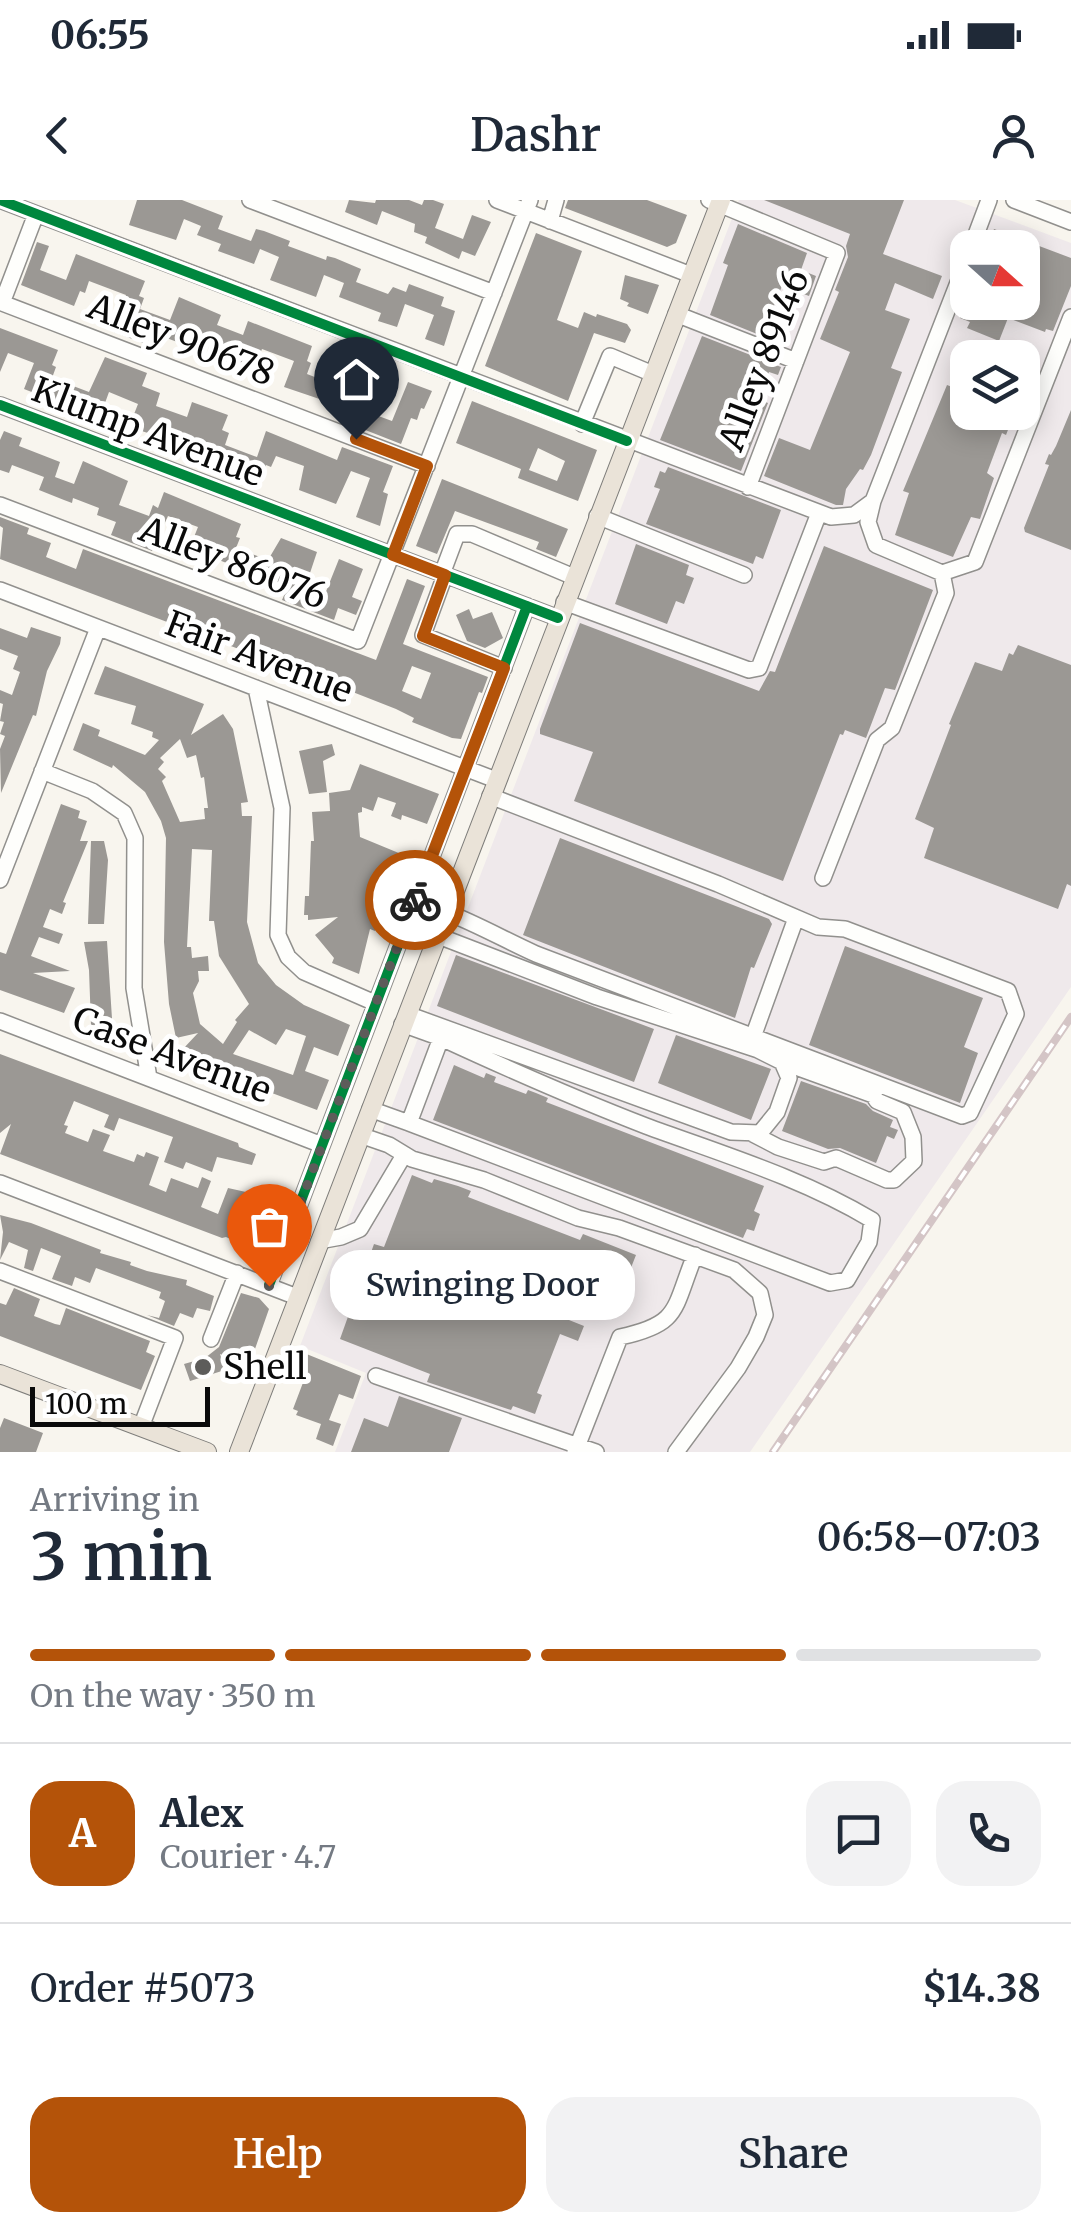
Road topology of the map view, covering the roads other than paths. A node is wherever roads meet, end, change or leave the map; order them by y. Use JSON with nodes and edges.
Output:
{"nodes":[{"id":1,"x":0,"y":200,"type":"edge"},
{"id":2,"x":250,"y":200,"type":"edge"},
{"id":3,"x":497,"y":200,"type":"edge"},
{"id":4,"x":556,"y":200,"type":"edge"},
{"id":5,"x":989,"y":200,"type":"edge"},
{"id":6,"x":1014,"y":200,"type":"edge"},
{"id":7,"x":716,"y":201,"type":"edge"},
{"id":8,"x":528,"y":206,"type":"edge"},
{"id":9,"x":36,"y":214,"type":"junction"},
{"id":10,"x":550,"y":221,"type":"junction"},
{"id":11,"x":1071,"y":222,"type":"edge"},
{"id":12,"x":978,"y":230,"type":"edge"},
{"id":13,"x":692,"y":275,"type":"junction"},
{"id":14,"x":494,"y":293,"type":"junction"},
{"id":15,"x":950,"y":303,"type":"edge"},
{"id":16,"x":676,"y":314,"type":"junction"},
{"id":17,"x":1071,"y":317,"type":"edge"},
{"id":18,"x":796,"y":361,"type":"junction"},
{"id":19,"x":653,"y":374,"type":"junction"},
{"id":20,"x":461,"y":377,"type":"junction"},
{"id":21,"x":0,"y":405,"type":"edge"},
{"id":22,"x":582,"y":424,"type":"junction"},
{"id":23,"x":627,"y":440,"type":"junction"},
{"id":24,"x":427,"y":466,"type":"junction"},
{"id":25,"x":748,"y":487,"type":"junction"},
{"id":26,"x":873,"y":502,"type":"junction"},
{"id":27,"x":0,"y":505,"type":"edge"},
{"id":28,"x":819,"y":513,"type":"junction"},
{"id":29,"x":598,"y":516,"type":"junction"},
{"id":30,"x":393,"y":555,"type":"junction"},
{"id":31,"x":444,"y":574,"type":"junction"},
{"id":32,"x":942,"y":574,"type":"junction"},
{"id":33,"x":744,"y":575,"type":"dead end"},
{"id":34,"x":574,"y":577,"type":"junction"},
{"id":35,"x":0,"y":590,"type":"edge"},
{"id":36,"x":527,"y":606,"type":"junction"},
{"id":37,"x":561,"y":610,"type":"junction"},
{"id":38,"x":98,"y":628,"type":"junction"},
{"id":39,"x":504,"y":668,"type":"junction"},
{"id":40,"x":256,"y":688,"type":"junction"},
{"id":41,"x":465,"y":768,"type":"junction"},
{"id":42,"x":42,"y":771,"type":"junction"},
{"id":43,"x":493,"y":788,"type":"junction"},
{"id":44,"x":822,"y":878,"type":"dead end"},
{"id":45,"x":0,"y":880,"type":"edge"},
{"id":46,"x":446,"y":912,"type":"junction"},
{"id":47,"x":796,"y":918,"type":"junction"},
{"id":48,"x":436,"y":936,"type":"junction"},
{"id":49,"x":376,"y":1003,"type":"junction"},
{"id":50,"x":404,"y":1019,"type":"junction"},
{"id":51,"x":0,"y":1021,"type":"edge"},
{"id":52,"x":753,"y":1037,"type":"junction"},
{"id":53,"x":440,"y":1038,"type":"junction"},
{"id":54,"x":782,"y":1062,"type":"junction"},
{"id":55,"x":149,"y":1078,"type":"junction"},
{"id":56,"x":370,"y":1108,"type":"junction"},
{"id":57,"x":409,"y":1124,"type":"junction"},
{"id":58,"x":753,"y":1134,"type":"junction"},
{"id":59,"x":360,"y":1136,"type":"junction"},
{"id":60,"x":322,"y":1145,"type":"junction"},
{"id":61,"x":404,"y":1154,"type":"junction"},
{"id":62,"x":0,"y":1183,"type":"edge"},
{"id":63,"x":319,"y":1240,"type":"junction"},
{"id":64,"x":695,"y":1255,"type":"junction"},
{"id":65,"x":0,"y":1272,"type":"edge"},
{"id":66,"x":237,"y":1274,"type":"junction"},
{"id":67,"x":269,"y":1286,"type":"junction"},
{"id":68,"x":297,"y":1296,"type":"junction"},
{"id":69,"x":211,"y":1339,"type":"dead end"},
{"id":70,"x":0,"y":1374,"type":"edge"},
{"id":71,"x":376,"y":1376,"type":"dead end"},
{"id":72,"x":141,"y":1427,"type":"junction"},
{"id":73,"x":576,"y":1449,"type":"edge"},
{"id":74,"x":207,"y":1452,"type":"edge"},
{"id":75,"x":239,"y":1452,"type":"edge"},
{"id":76,"x":596,"y":1452,"type":"edge"},
{"id":77,"x":676,"y":1452,"type":"edge"}],
"edges":[{"from":1,"to":9,"type":"street"},
{"from":2,"to":14,"type":"street"},
{"from":3,"to":8,"type":"street"},
{"from":4,"to":10,"type":"street"},
{"from":5,"to":12,"type":"street"},
{"from":6,"to":11,"type":"street"},
{"from":7,"to":13,"type":"main road"},
{"from":7,"to":18,"type":"street","name":"Alley 89146"},
{"from":8,"to":10,"type":"street"},
{"from":8,"to":14,"type":"street"},
{"from":9,"to":20,"type":"street"},
{"from":9,"to":24,"type":"street","name":"Alley 90678"},
{"from":10,"to":13,"type":"street"},
{"from":13,"to":16,"type":"main road"},
{"from":14,"to":20,"type":"street"},
{"from":15,"to":26,"type":"street"},
{"from":16,"to":18,"type":"street"},
{"from":16,"to":19,"type":"main road"},
{"from":17,"to":32,"type":"street"},
{"from":18,"to":25,"type":"street","name":"Alley 89146"},
{"from":19,"to":22,"type":"street"},
{"from":19,"to":23,"type":"main road"},
{"from":20,"to":22,"type":"street"},
{"from":20,"to":24,"type":"street"},
{"from":21,"to":30,"type":"street","name":"Klump Avenue"},
{"from":22,"to":23,"type":"street"},
{"from":23,"to":25,"type":"street"},
{"from":23,"to":29,"type":"main road"},
{"from":24,"to":30,"type":"street"},
{"from":25,"to":28,"type":"street"},
{"from":26,"to":28,"type":"street"},
{"from":26,"to":32,"type":"street"},
{"from":27,"to":30,"type":"street","name":"Alley 86076"},
{"from":28,"to":37,"type":"street","name":"Klump Avenue"},
{"from":29,"to":33,"type":"street"},
{"from":29,"to":34,"type":"main road"},
{"from":30,"to":31,"type":"street","name":"Klump Avenue"},
{"from":31,"to":34,"type":"street"},
{"from":31,"to":36,"type":"street","name":"Klump Avenue"},
{"from":31,"to":39,"type":"street"},
{"from":32,"to":44,"type":"street"},
{"from":34,"to":37,"type":"main road"},
{"from":35,"to":38,"type":"street","name":"Fair Avenue"},
{"from":36,"to":37,"type":"street","name":"Klump Avenue"},
{"from":36,"to":39,"type":"street"},
{"from":37,"to":43,"type":"main road"},
{"from":38,"to":40,"type":"street","name":"Fair Avenue"},
{"from":38,"to":42,"type":"street"},
{"from":39,"to":41,"type":"street"},
{"from":40,"to":41,"type":"street","name":"Fair Avenue"},
{"from":40,"to":49,"type":"street"},
{"from":41,"to":43,"type":"street","name":"Fair Avenue"},
{"from":41,"to":49,"type":"street"},
{"from":42,"to":45,"type":"street"},
{"from":42,"to":55,"type":"street"},
{"from":43,"to":46,"type":"main road"},
{"from":43,"to":47,"type":"street","name":"Fair Avenue"},
{"from":46,"to":48,"type":"main road"},
{"from":46,"to":52,"type":"street"},
{"from":47,"to":52,"type":"street"},
{"from":47,"to":52,"type":"street","name":"Fair Avenue"},
{"from":48,"to":50,"type":"main road"},
{"from":48,"to":54,"type":"street"},
{"from":49,"to":60,"type":"street"},
{"from":50,"to":53,"type":"street"},
{"from":50,"to":56,"type":"main road"},
{"from":50,"to":58,"type":"street"},
{"from":51,"to":55,"type":"street","name":"Case Avenue"},
{"from":53,"to":57,"type":"street"},
{"from":53,"to":57,"type":"street"},
{"from":54,"to":58,"type":"street"},
{"from":54,"to":58,"type":"street"},
{"from":55,"to":60,"type":"street","name":"Case Avenue"},
{"from":56,"to":57,"type":"street"},
{"from":56,"to":59,"type":"main road"},
{"from":59,"to":61,"type":"street"},
{"from":59,"to":63,"type":"main road"},
{"from":60,"to":67,"type":"street"},
{"from":61,"to":63,"type":"street"},
{"from":61,"to":64,"type":"street"},
{"from":62,"to":66,"type":"street"},
{"from":63,"to":68,"type":"main road"},
{"from":64,"to":73,"type":"street"},
{"from":64,"to":77,"type":"street"},
{"from":65,"to":72,"type":"street"},
{"from":66,"to":67,"type":"street"},
{"from":66,"to":69,"type":"street"},
{"from":67,"to":68,"type":"street"},
{"from":68,"to":75,"type":"main road"},
{"from":70,"to":72,"type":"main road"},
{"from":71,"to":73,"type":"street"},
{"from":72,"to":74,"type":"main road"},
{"from":73,"to":76,"type":"street"}]}
